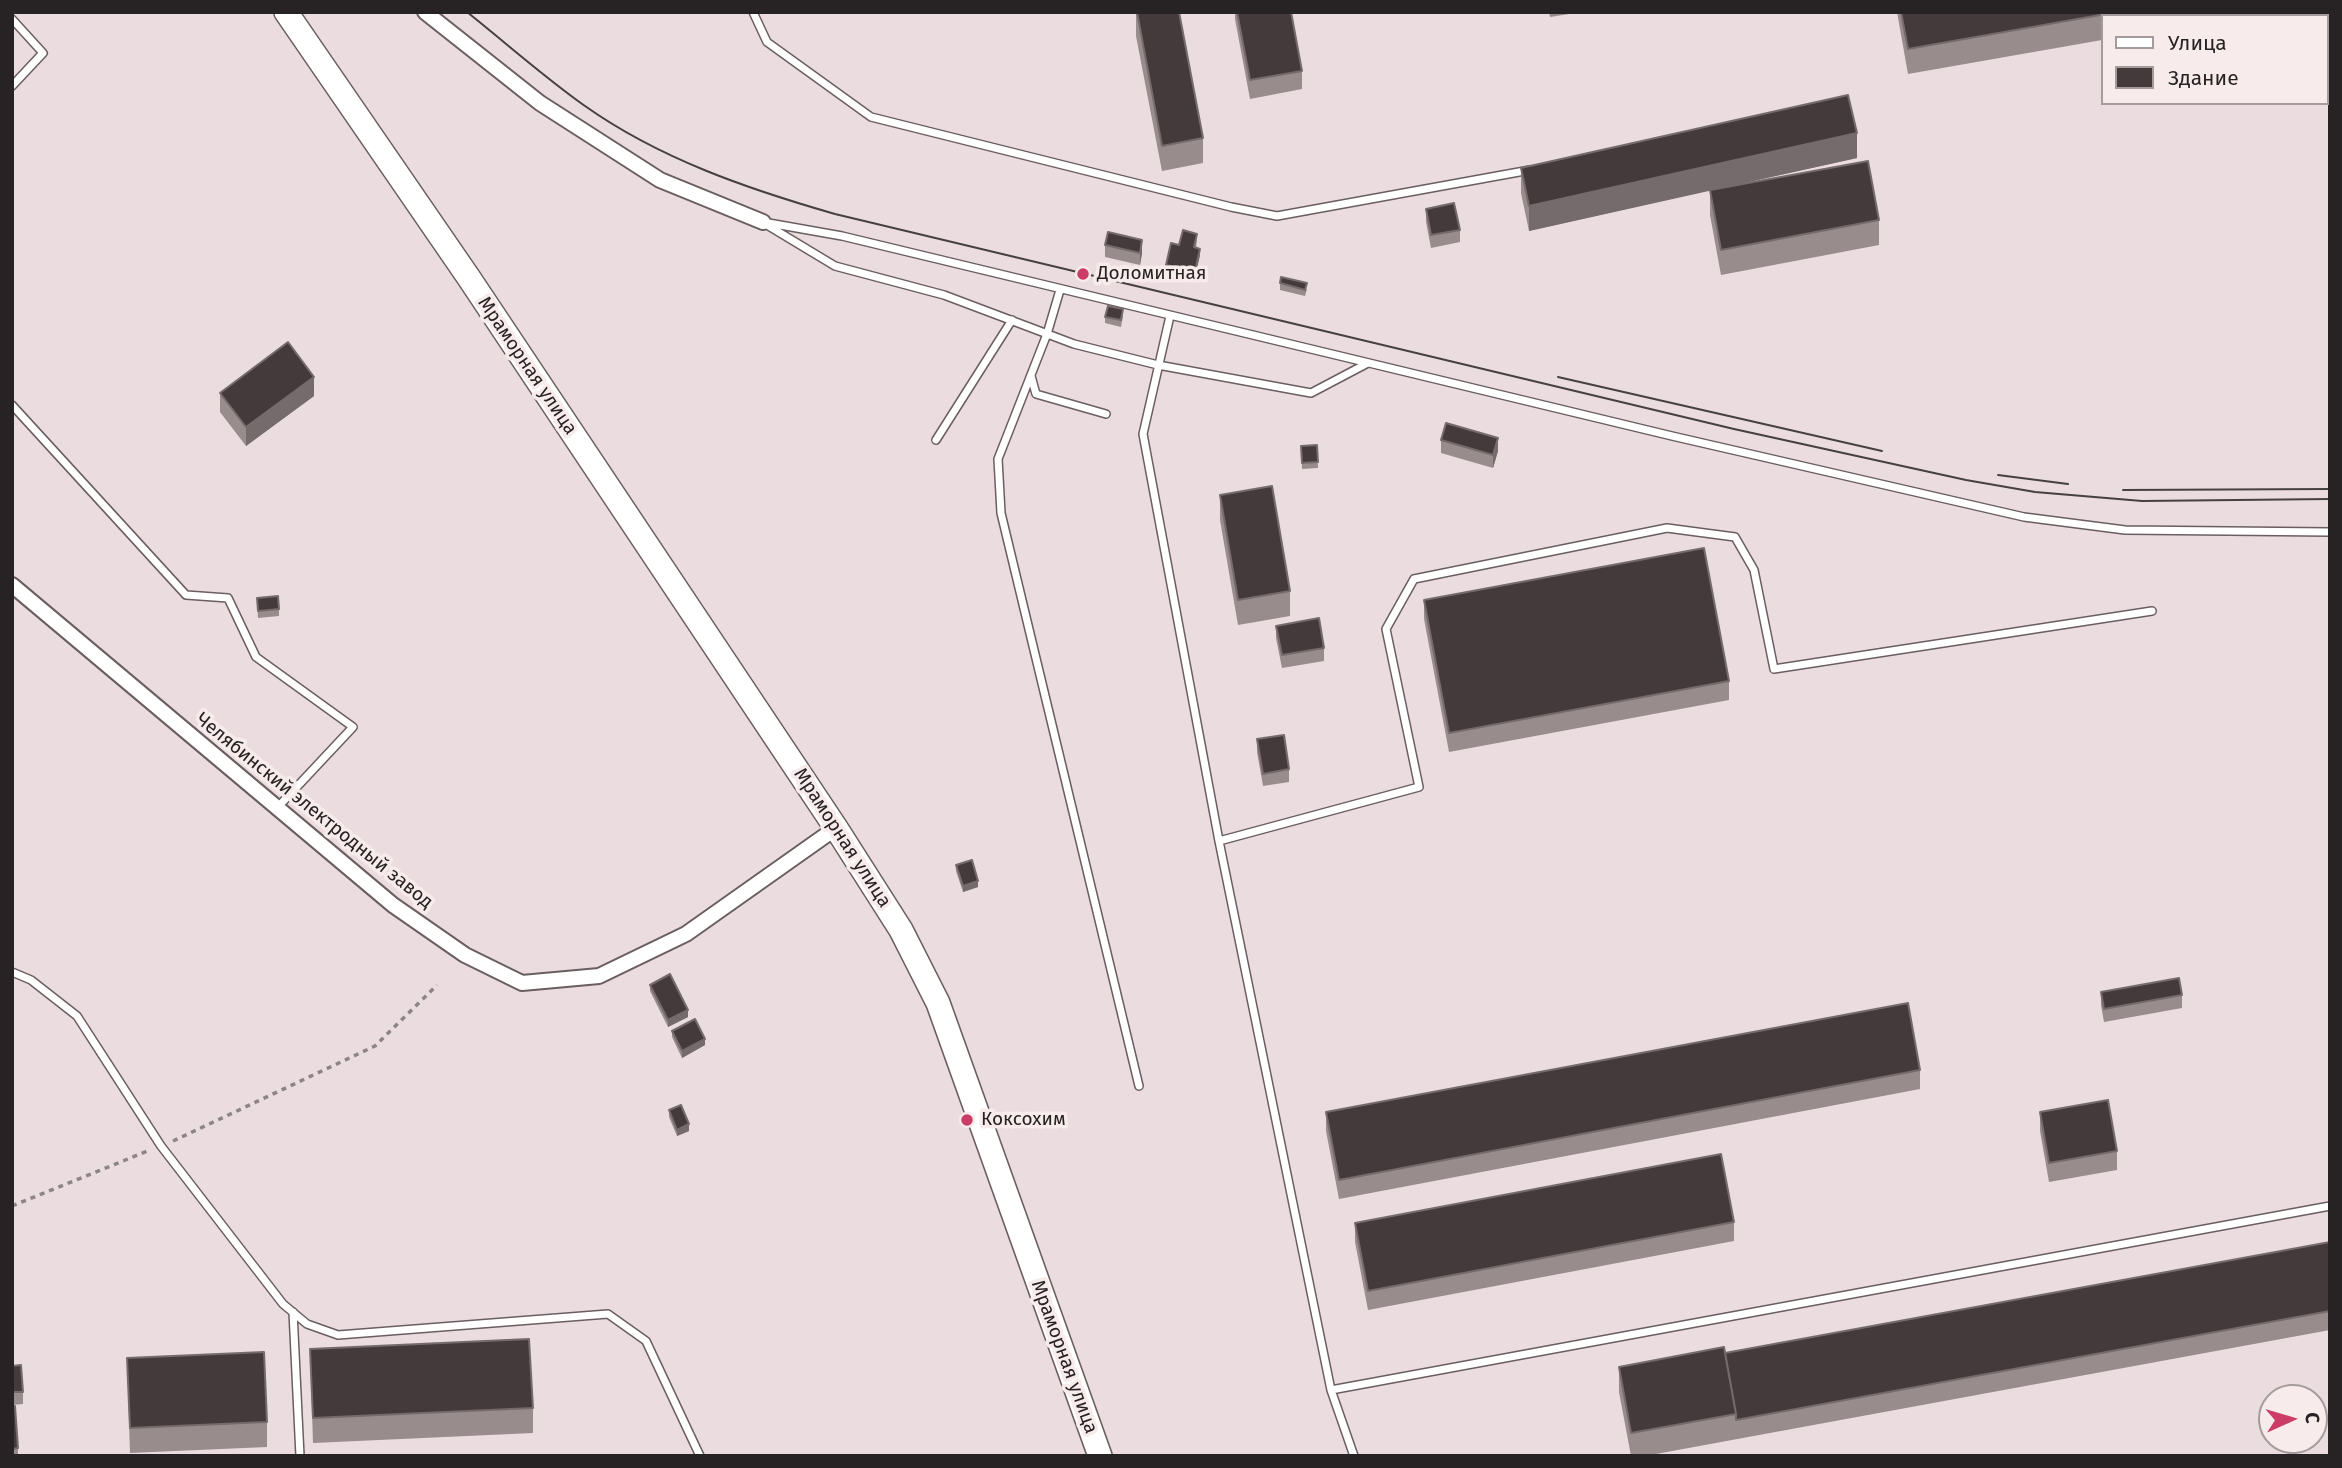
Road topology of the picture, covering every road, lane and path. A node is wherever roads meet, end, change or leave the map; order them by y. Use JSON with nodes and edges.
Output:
{"nodes":[{"id":1,"x":286,"y":12,"type":"edge"},
{"id":2,"x":425,"y":12,"type":"edge"},
{"id":3,"x":753,"y":12,"type":"edge"},
{"id":4,"x":12,"y":19,"type":"edge"},
{"id":5,"x":12,"y":86,"type":"edge"},
{"id":6,"x":1538,"y":169,"type":"edge"},
{"id":7,"x":763,"y":222,"type":"junction"},
{"id":8,"x":1060,"y":290,"type":"junction"},
{"id":9,"x":1170,"y":316,"type":"junction"},
{"id":10,"x":1012,"y":320,"type":"junction"},
{"id":11,"x":1047,"y":334,"type":"junction"},
{"id":12,"x":1367,"y":363,"type":"junction"},
{"id":13,"x":1158,"y":365,"type":"junction"},
{"id":14,"x":1031,"y":375,"type":"junction"},
{"id":15,"x":12,"y":405,"type":"edge"},
{"id":16,"x":1105,"y":414,"type":"dead end"},
{"id":17,"x":936,"y":440,"type":"dead end"},
{"id":18,"x":2330,"y":532,"type":"edge"},
{"id":19,"x":12,"y":585,"type":"edge"},
{"id":20,"x":2152,"y":611,"type":"dead end"},
{"id":21,"x":277,"y":808,"type":"junction"},
{"id":22,"x":836,"y":828,"type":"junction"},
{"id":23,"x":1219,"y":841,"type":"junction"},
{"id":24,"x":12,"y":972,"type":"edge"},
{"id":25,"x":437,"y":985,"type":"dead end"},
{"id":26,"x":1139,"y":1086,"type":"dead end"},
{"id":27,"x":161,"y":1146,"type":"junction"},
{"id":28,"x":12,"y":1206,"type":"edge"},
{"id":29,"x":2330,"y":1206,"type":"edge"},
{"id":30,"x":293,"y":1312,"type":"junction"},
{"id":31,"x":1331,"y":1390,"type":"junction"},
{"id":32,"x":300,"y":1456,"type":"edge"},
{"id":33,"x":700,"y":1456,"type":"edge"},
{"id":34,"x":1100,"y":1456,"type":"edge"},
{"id":35,"x":1354,"y":1456,"type":"edge"}],
"edges":[{"from":1,"to":22,"type":"main road","name":"Мраморная улица"},
{"from":2,"to":7,"type":"street"},
{"from":3,"to":6,"type":"lane"},
{"from":4,"to":5,"type":"lane"},
{"from":7,"to":8,"type":"lane"},
{"from":7,"to":10,"type":"lane"},
{"from":8,"to":9,"type":"lane"},
{"from":8,"to":11,"type":"lane"},
{"from":9,"to":12,"type":"lane"},
{"from":9,"to":13,"type":"lane"},
{"from":10,"to":11,"type":"lane"},
{"from":10,"to":17,"type":"lane"},
{"from":11,"to":13,"type":"lane"},
{"from":11,"to":14,"type":"lane"},
{"from":12,"to":13,"type":"lane"},
{"from":12,"to":18,"type":"lane"},
{"from":13,"to":23,"type":"lane"},
{"from":14,"to":16,"type":"lane"},
{"from":14,"to":26,"type":"lane"},
{"from":15,"to":21,"type":"lane"},
{"from":19,"to":21,"type":"street","name":"Челябинский электродный завод"},
{"from":20,"to":23,"type":"lane"},
{"from":21,"to":22,"type":"street","name":"Челябинский электродный завод"},
{"from":22,"to":34,"type":"main road","name":"Мраморная улица"},
{"from":23,"to":31,"type":"lane"},
{"from":24,"to":27,"type":"lane"},
{"from":25,"to":27,"type":"path"},
{"from":27,"to":28,"type":"path"},
{"from":27,"to":30,"type":"lane"},
{"from":29,"to":31,"type":"lane"},
{"from":30,"to":32,"type":"lane"},
{"from":30,"to":33,"type":"lane"},
{"from":31,"to":35,"type":"lane"}]}
